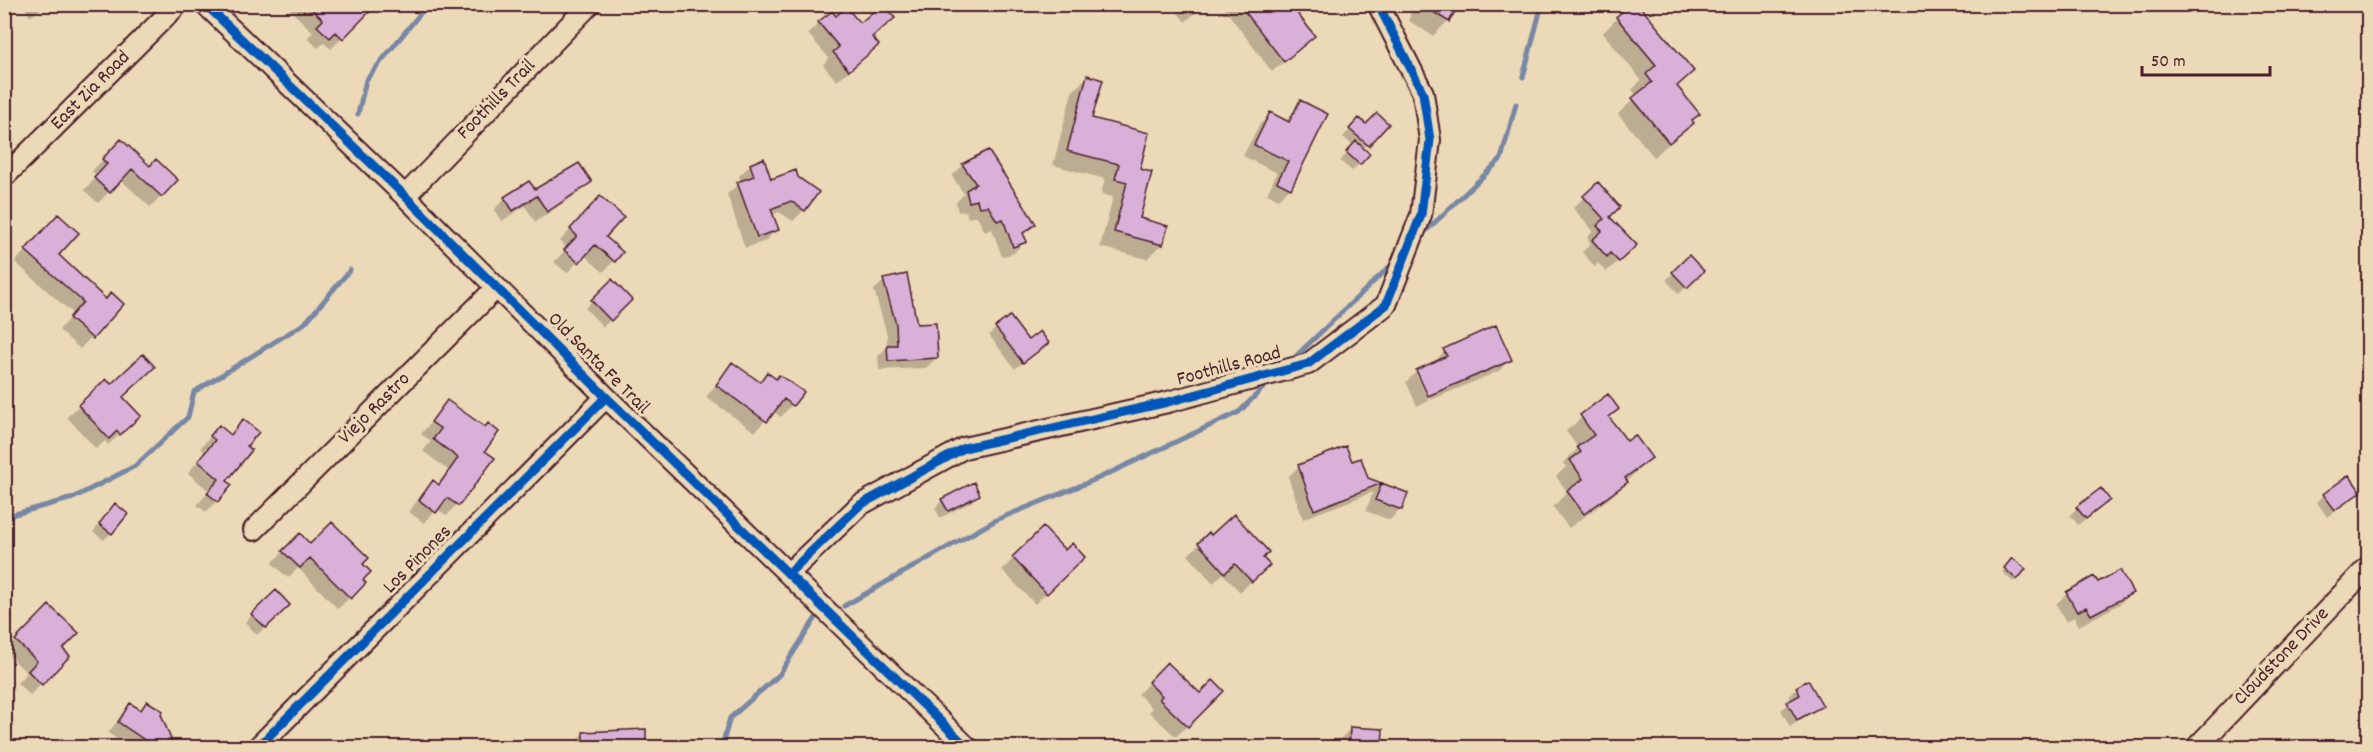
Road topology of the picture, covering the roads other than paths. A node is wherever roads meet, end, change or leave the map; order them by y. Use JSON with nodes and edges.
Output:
{"nodes":[{"id":1,"x":178,"y":4,"type":"edge"},
{"id":2,"x":205,"y":4,"type":"edge"},
{"id":3,"x":590,"y":4,"type":"edge"},
{"id":4,"x":1378,"y":4,"type":"edge"},
{"id":5,"x":4,"y":177,"type":"edge"},
{"id":6,"x":405,"y":196,"type":"junction"},
{"id":7,"x":496,"y":288,"type":"junction"},
{"id":8,"x":606,"y":397,"type":"junction"},
{"id":9,"x":254,"y":530,"type":"dead end"},
{"id":10,"x":2368,"y":567,"type":"edge"},
{"id":11,"x":789,"y":573,"type":"junction"},
{"id":12,"x":257,"y":747,"type":"edge"},
{"id":13,"x":968,"y":747,"type":"edge"},
{"id":14,"x":2196,"y":747,"type":"edge"}],
"edges":[{"from":1,"to":5,"type":"street","name":"East Zia Road"},
{"from":2,"to":6,"type":"street","name":"Old Santa Fe Trail"},
{"from":3,"to":6,"type":"street","name":"Foothills Trail"},
{"from":4,"to":11,"type":"street","name":"Foothills Road"},
{"from":6,"to":7,"type":"street","name":"Old Santa Fe Trail"},
{"from":7,"to":8,"type":"street","name":"Old Santa Fe Trail"},
{"from":7,"to":9,"type":"street","name":"Viejo Rastro"},
{"from":8,"to":11,"type":"street","name":"Old Santa Fe Trail"},
{"from":8,"to":12,"type":"street","name":"Los Pinones"},
{"from":10,"to":14,"type":"street","name":"Cloudstone Drive"},
{"from":11,"to":13,"type":"street","name":"Old Santa Fe Trail"}]}
